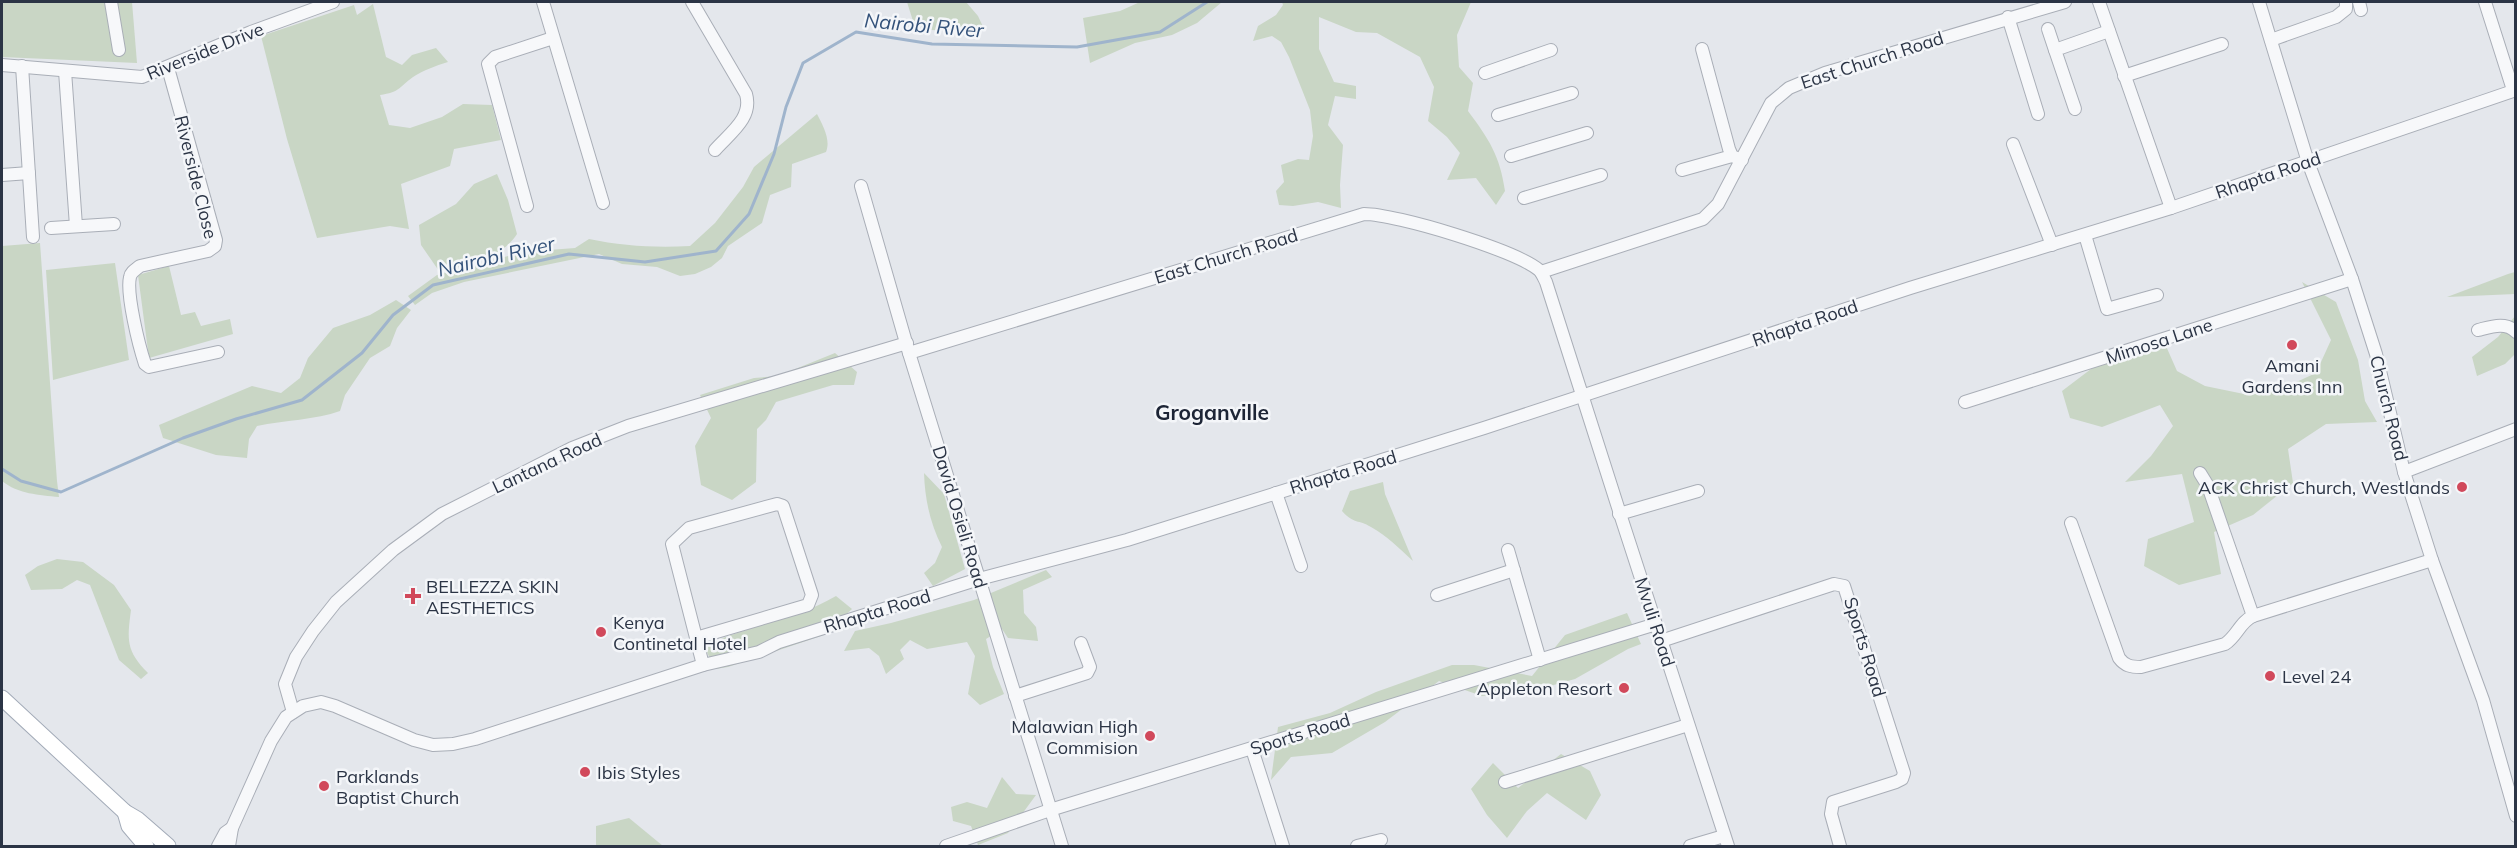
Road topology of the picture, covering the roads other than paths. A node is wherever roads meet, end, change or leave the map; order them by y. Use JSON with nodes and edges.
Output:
{"nodes":[{"id":1,"x":111,"y":2,"type":"edge"},
{"id":2,"x":333,"y":2,"type":"edge"},
{"id":3,"x":543,"y":2,"type":"edge"},
{"id":4,"x":692,"y":2,"type":"edge"},
{"id":5,"x":2065,"y":2,"type":"edge"},
{"id":6,"x":2099,"y":2,"type":"edge"},
{"id":7,"x":2259,"y":2,"type":"edge"},
{"id":8,"x":2346,"y":2,"type":"edge"},
{"id":9,"x":2485,"y":2,"type":"edge"},
{"id":10,"x":2022,"y":7,"type":"edge"},
{"id":11,"x":2008,"y":17,"type":"junction"},
{"id":12,"x":2048,"y":28,"type":"dead end"},
{"id":13,"x":2109,"y":31,"type":"junction"},
{"id":14,"x":554,"y":38,"type":"junction"},
{"id":15,"x":2271,"y":40,"type":"junction"},
{"id":16,"x":2222,"y":44,"type":"dead end"},
{"id":17,"x":1701,"y":49,"type":"dead end"},
{"id":18,"x":119,"y":50,"type":"dead end"},
{"id":19,"x":1551,"y":50,"type":"dead end"},
{"id":20,"x":2055,"y":50,"type":"junction"},
{"id":21,"x":2,"y":65,"type":"edge"},
{"id":22,"x":22,"y":66,"type":"junction"},
{"id":23,"x":168,"y":68,"type":"junction"},
{"id":24,"x":65,"y":71,"type":"junction"},
{"id":25,"x":1485,"y":73,"type":"dead end"},
{"id":26,"x":2124,"y":76,"type":"junction"},
{"id":27,"x":2514,"y":90,"type":"edge"},
{"id":28,"x":1572,"y":93,"type":"dead end"},
{"id":29,"x":2075,"y":109,"type":"dead end"},
{"id":30,"x":2038,"y":114,"type":"dead end"},
{"id":31,"x":1498,"y":115,"type":"dead end"},
{"id":32,"x":1587,"y":133,"type":"dead end"},
{"id":33,"x":2013,"y":144,"type":"dead end"},
{"id":34,"x":715,"y":150,"type":"dead end"},
{"id":35,"x":1511,"y":156,"type":"dead end"},
{"id":36,"x":1737,"y":158,"type":"junction"},
{"id":37,"x":2308,"y":162,"type":"junction"},
{"id":38,"x":1682,"y":170,"type":"dead end"},
{"id":39,"x":29,"y":173,"type":"junction"},
{"id":40,"x":1601,"y":174,"type":"dead end"},
{"id":41,"x":2,"y":175,"type":"edge"},
{"id":42,"x":861,"y":186,"type":"dead end"},
{"id":43,"x":1524,"y":198,"type":"dead end"},
{"id":44,"x":603,"y":203,"type":"dead end"},
{"id":45,"x":527,"y":206,"type":"dead end"},
{"id":46,"x":2171,"y":208,"type":"junction"},
{"id":47,"x":114,"y":224,"type":"dead end"},
{"id":48,"x":76,"y":226,"type":"junction"},
{"id":49,"x":51,"y":228,"type":"dead end"},
{"id":50,"x":2085,"y":234,"type":"junction"},
{"id":51,"x":33,"y":237,"type":"dead end"},
{"id":52,"x":2052,"y":245,"type":"junction"},
{"id":53,"x":1541,"y":272,"type":"junction"},
{"id":54,"x":2352,"y":279,"type":"junction"},
{"id":55,"x":2157,"y":295,"type":"dead end"},
{"id":56,"x":2478,"y":330,"type":"dead end"},
{"id":57,"x":2516,"y":332,"type":"edge"},
{"id":58,"x":908,"y":348,"type":"junction"},
{"id":59,"x":218,"y":352,"type":"dead end"},
{"id":60,"x":1584,"y":396,"type":"junction"},
{"id":61,"x":1965,"y":402,"type":"dead end"},
{"id":62,"x":2516,"y":429,"type":"edge"},
{"id":63,"x":2404,"y":472,"type":"junction"},
{"id":64,"x":2200,"y":473,"type":"dead end"},
{"id":65,"x":1698,"y":491,"type":"dead end"},
{"id":66,"x":1276,"y":493,"type":"junction"},
{"id":67,"x":1619,"y":514,"type":"junction"},
{"id":68,"x":2071,"y":523,"type":"dead end"},
{"id":69,"x":1508,"y":550,"type":"dead end"},
{"id":70,"x":2432,"y":561,"type":"junction"},
{"id":71,"x":1302,"y":566,"type":"dead end"},
{"id":72,"x":1514,"y":570,"type":"junction"},
{"id":73,"x":979,"y":579,"type":"junction"},
{"id":74,"x":1437,"y":595,"type":"dead end"},
{"id":75,"x":2253,"y":616,"type":"junction"},
{"id":76,"x":1656,"y":624,"type":"junction"},
{"id":77,"x":696,"y":638,"type":"junction"},
{"id":78,"x":1661,"y":641,"type":"junction"},
{"id":79,"x":1081,"y":643,"type":"dead end"},
{"id":80,"x":1540,"y":660,"type":"junction"},
{"id":81,"x":703,"y":665,"type":"junction"},
{"id":82,"x":1015,"y":696,"type":"junction"},
{"id":83,"x":2,"y":698,"type":"edge"},
{"id":84,"x":293,"y":712,"type":"junction"},
{"id":85,"x":1688,"y":725,"type":"junction"},
{"id":86,"x":1252,"y":749,"type":"junction"},
{"id":87,"x":1505,"y":782,"type":"dead end"},
{"id":88,"x":1050,"y":810,"type":"junction"},
{"id":89,"x":125,"y":812,"type":"junction"},
{"id":90,"x":2516,"y":816,"type":"edge"},
{"id":91,"x":232,"y":828,"type":"junction"},
{"id":92,"x":1726,"y":841,"type":"edge"},
{"id":93,"x":146,"y":846,"type":"edge"},
{"id":94,"x":168,"y":846,"type":"edge"},
{"id":95,"x":218,"y":846,"type":"edge"},
{"id":96,"x":229,"y":846,"type":"edge"},
{"id":97,"x":945,"y":846,"type":"edge"},
{"id":98,"x":1062,"y":846,"type":"edge"},
{"id":99,"x":1283,"y":846,"type":"edge"},
{"id":100,"x":1690,"y":846,"type":"edge"},
{"id":101,"x":1840,"y":846,"type":"edge"}],
"edges":[{"from":1,"to":18,"type":"street"},
{"from":2,"to":23,"type":"street","name":"Riverside Drive"},
{"from":3,"to":14,"type":"street"},
{"from":4,"to":34,"type":"street"},
{"from":5,"to":10,"type":"street","name":"East Church Road"},
{"from":6,"to":13,"type":"street"},
{"from":7,"to":15,"type":"street","name":"Church Road"},
{"from":8,"to":15,"type":"street"},
{"from":9,"to":27,"type":"street"},
{"from":10,"to":11,"type":"street","name":"East Church Road"},
{"from":11,"to":30,"type":"street"},
{"from":11,"to":36,"type":"street","name":"East Church Road"},
{"from":12,"to":20,"type":"street"},
{"from":13,"to":20,"type":"street"},
{"from":13,"to":26,"type":"street"},
{"from":14,"to":44,"type":"street"},
{"from":14,"to":45,"type":"street"},
{"from":15,"to":37,"type":"street","name":"Church Road"},
{"from":16,"to":26,"type":"street"},
{"from":17,"to":36,"type":"street"},
{"from":19,"to":25,"type":"street"},
{"from":20,"to":29,"type":"street"},
{"from":21,"to":22,"type":"street","name":"Riverside Drive"},
{"from":22,"to":24,"type":"street","name":"Riverside Drive"},
{"from":22,"to":39,"type":"street"},
{"from":23,"to":24,"type":"street","name":"Riverside Drive"},
{"from":23,"to":59,"type":"street","name":"Riverside Close"},
{"from":24,"to":48,"type":"street"},
{"from":26,"to":46,"type":"street"},
{"from":27,"to":37,"type":"street","name":"Rhapta Road"},
{"from":28,"to":31,"type":"street"},
{"from":32,"to":35,"type":"street"},
{"from":33,"to":52,"type":"street"},
{"from":36,"to":38,"type":"street"},
{"from":36,"to":53,"type":"street","name":"East Church Road"},
{"from":37,"to":46,"type":"street","name":"Rhapta Road"},
{"from":37,"to":54,"type":"street","name":"Church Road"},
{"from":39,"to":41,"type":"street"},
{"from":39,"to":51,"type":"street"},
{"from":40,"to":43,"type":"street"},
{"from":42,"to":58,"type":"street","name":"David Osieli Road"},
{"from":46,"to":50,"type":"street","name":"Rhapta Road"},
{"from":47,"to":48,"type":"street"},
{"from":48,"to":49,"type":"street"},
{"from":50,"to":52,"type":"street","name":"Rhapta Road"},
{"from":50,"to":55,"type":"street"},
{"from":52,"to":60,"type":"street","name":"Rhapta Road"},
{"from":53,"to":58,"type":"street","name":"East Church Road"},
{"from":53,"to":60,"type":"street"},
{"from":54,"to":61,"type":"street","name":"Mimosa Lane"},
{"from":54,"to":63,"type":"street","name":"Church Road"},
{"from":56,"to":57,"type":"street"},
{"from":58,"to":73,"type":"street","name":"David Osieli Road"},
{"from":58,"to":84,"type":"street","name":"Lantana Road"},
{"from":60,"to":66,"type":"street","name":"Rhapta Road"},
{"from":60,"to":67,"type":"street","name":"Mvuli Road"},
{"from":62,"to":63,"type":"street"},
{"from":63,"to":70,"type":"street","name":"Church Road"},
{"from":64,"to":75,"type":"street"},
{"from":65,"to":67,"type":"street"},
{"from":66,"to":71,"type":"street"},
{"from":66,"to":73,"type":"street","name":"Rhapta Road"},
{"from":67,"to":76,"type":"street","name":"Mvuli Road"},
{"from":68,"to":75,"type":"street"},
{"from":69,"to":72,"type":"street"},
{"from":70,"to":75,"type":"street"},
{"from":70,"to":90,"type":"street","name":"Church Road"},
{"from":72,"to":74,"type":"street"},
{"from":72,"to":80,"type":"street"},
{"from":73,"to":81,"type":"street","name":"Rhapta Road"},
{"from":73,"to":82,"type":"street","name":"David Osieli Road"},
{"from":76,"to":78,"type":"street","name":"Mvuli Road"},
{"from":76,"to":80,"type":"street","name":"Sports Road"},
{"from":77,"to":77,"type":"street"},
{"from":77,"to":81,"type":"street"},
{"from":78,"to":85,"type":"street","name":"Mvuli Road"},
{"from":78,"to":101,"type":"street","name":"Sports Road"},
{"from":79,"to":82,"type":"street"},
{"from":80,"to":86,"type":"street","name":"Sports Road"},
{"from":81,"to":84,"type":"street","name":"Rhapta Road"},
{"from":82,"to":88,"type":"street","name":"David Osieli Road"},
{"from":83,"to":89,"type":"main road"},
{"from":84,"to":91,"type":"street"},
{"from":85,"to":87,"type":"street"},
{"from":85,"to":92,"type":"street","name":"Mvuli Road"},
{"from":86,"to":88,"type":"street","name":"Sports Road"},
{"from":86,"to":99,"type":"street"},
{"from":88,"to":97,"type":"street","name":"Sports Road"},
{"from":88,"to":98,"type":"street","name":"David Osieli Road"},
{"from":89,"to":93,"type":"main road"},
{"from":89,"to":94,"type":"main road"},
{"from":91,"to":95,"type":"street"},
{"from":91,"to":96,"type":"street"},
{"from":92,"to":100,"type":"street"}]}
